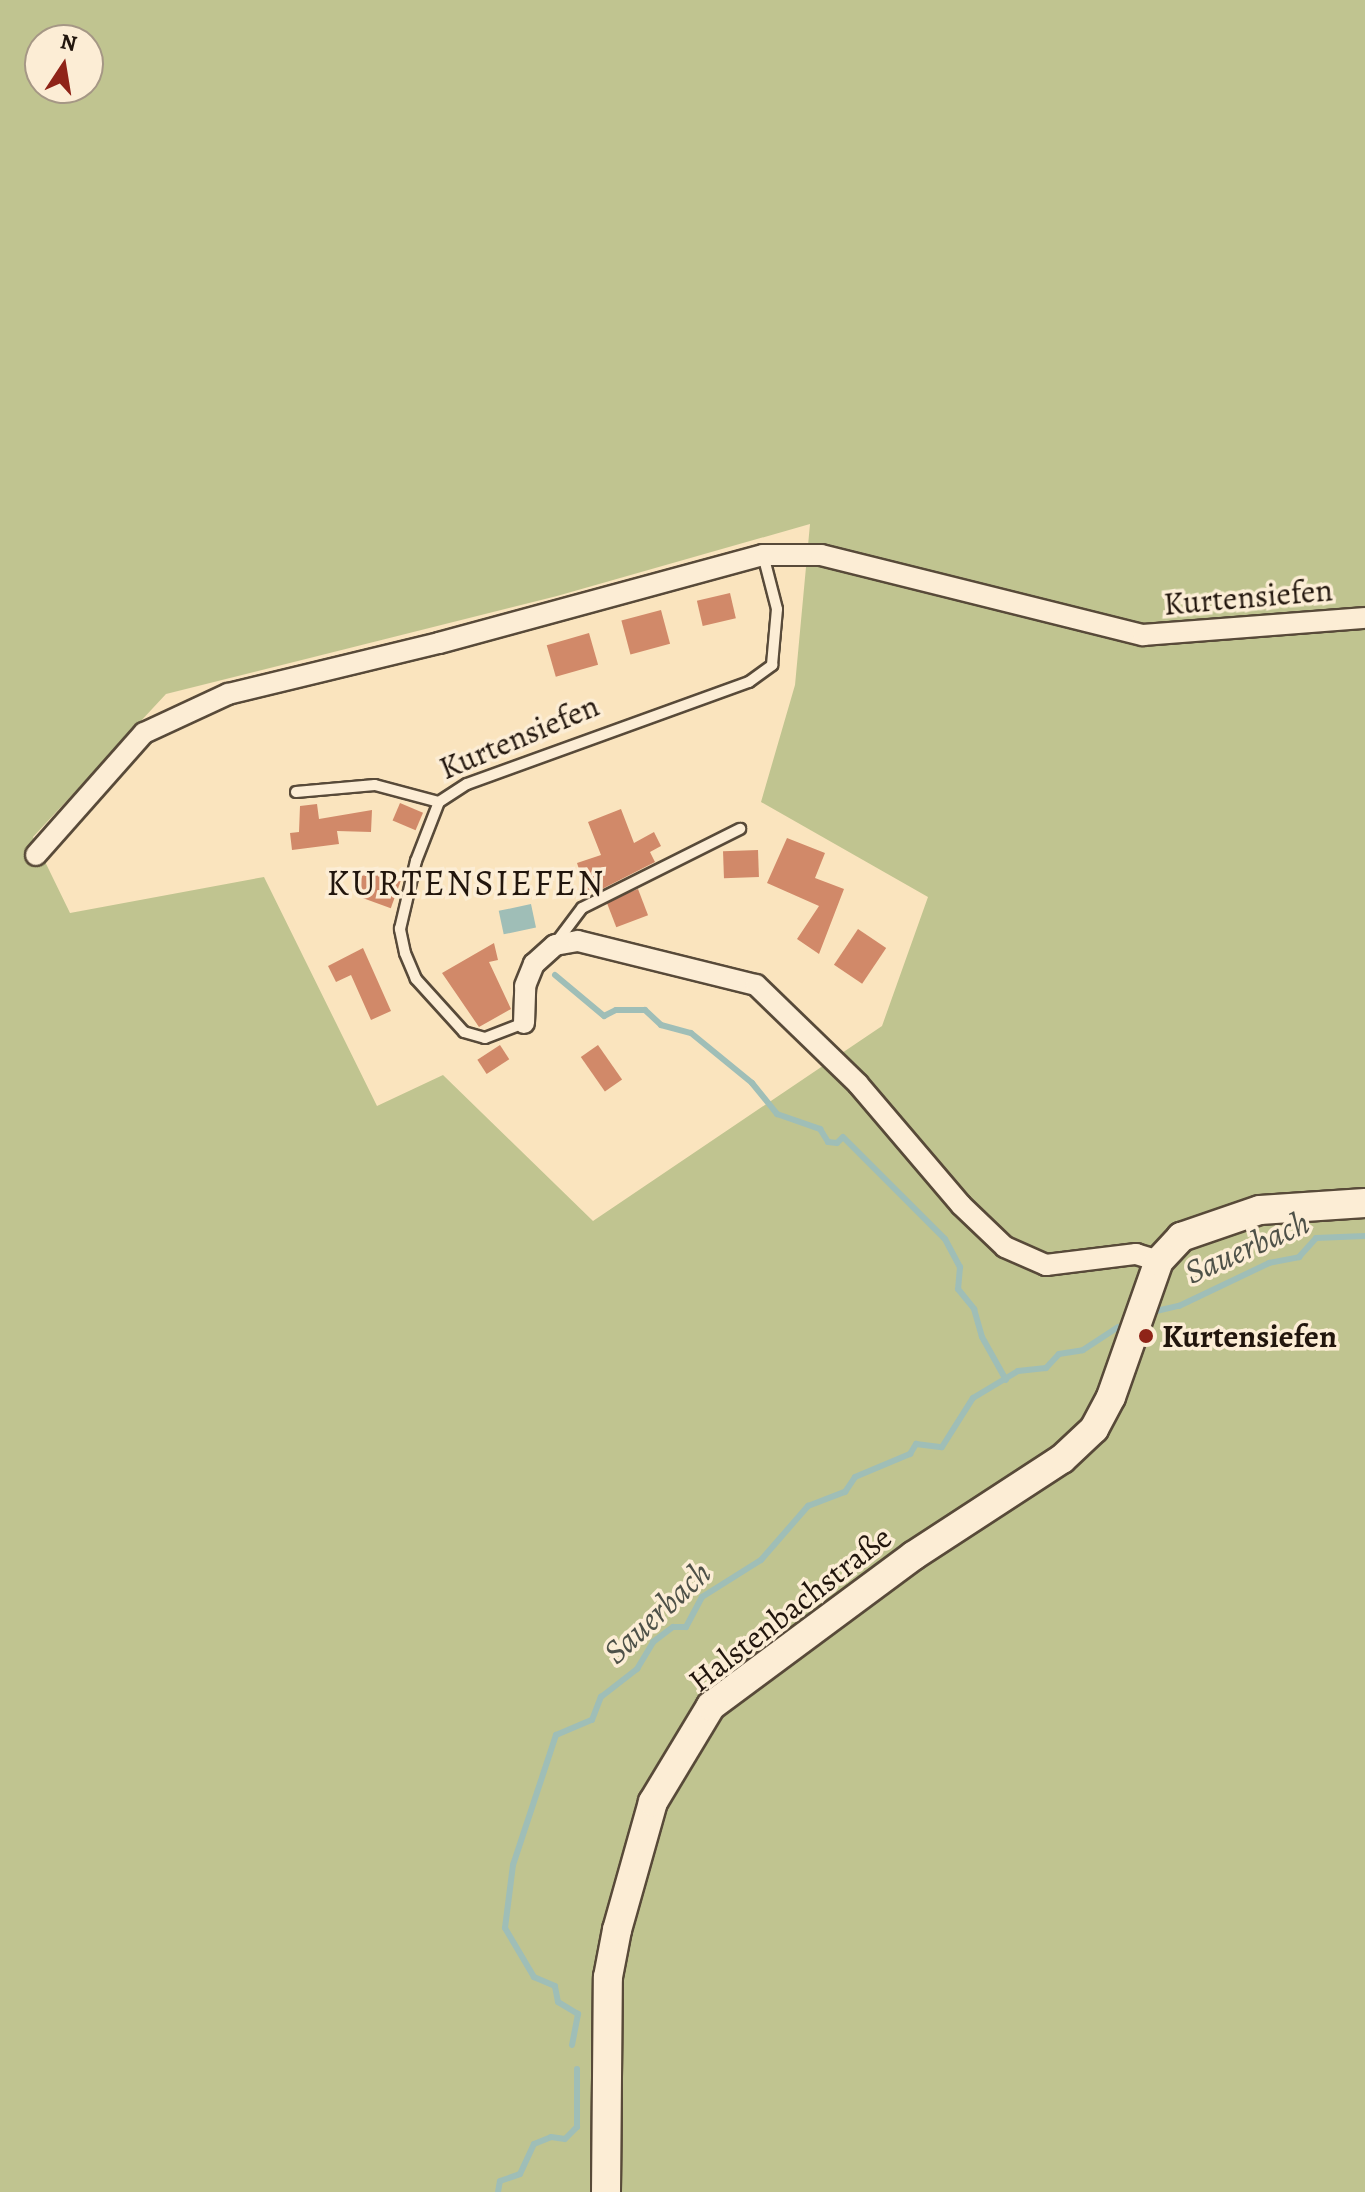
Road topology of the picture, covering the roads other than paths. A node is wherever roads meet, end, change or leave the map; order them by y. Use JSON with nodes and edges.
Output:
{"nodes":[{"id":1,"x":763,"y":555,"type":"junction"},
{"id":2,"x":1365,"y":618,"type":"edge"},
{"id":3,"x":296,"y":792,"type":"dead end"},
{"id":4,"x":439,"y":802,"type":"junction"},
{"id":5,"x":740,"y":829,"type":"dead end"},
{"id":6,"x":36,"y":855,"type":"dead end"},
{"id":7,"x":555,"y":945,"type":"junction"},
{"id":8,"x":524,"y":1023,"type":"joint"},
{"id":9,"x":1365,"y":1203,"type":"edge"},
{"id":10,"x":1159,"y":1261,"type":"junction"},
{"id":11,"x":606,"y":2192,"type":"edge"}],
"edges":[{"from":1,"to":2,"type":"street","name":"Kurtensiefen"},
{"from":1,"to":4,"type":"lane","name":"Kurtensiefen"},
{"from":1,"to":6,"type":"street","name":"Kurtensiefen"},
{"from":3,"to":4,"type":"lane"},
{"from":4,"to":8,"type":"lane","name":"Kurtensiefen"},
{"from":5,"to":7,"type":"lane"},
{"from":7,"to":8,"type":"street","name":"Kurtensiefen"},
{"from":7,"to":10,"type":"street"},
{"from":9,"to":10,"type":"street"},
{"from":10,"to":11,"type":"street","name":"Halstenbachstraße"}]}
